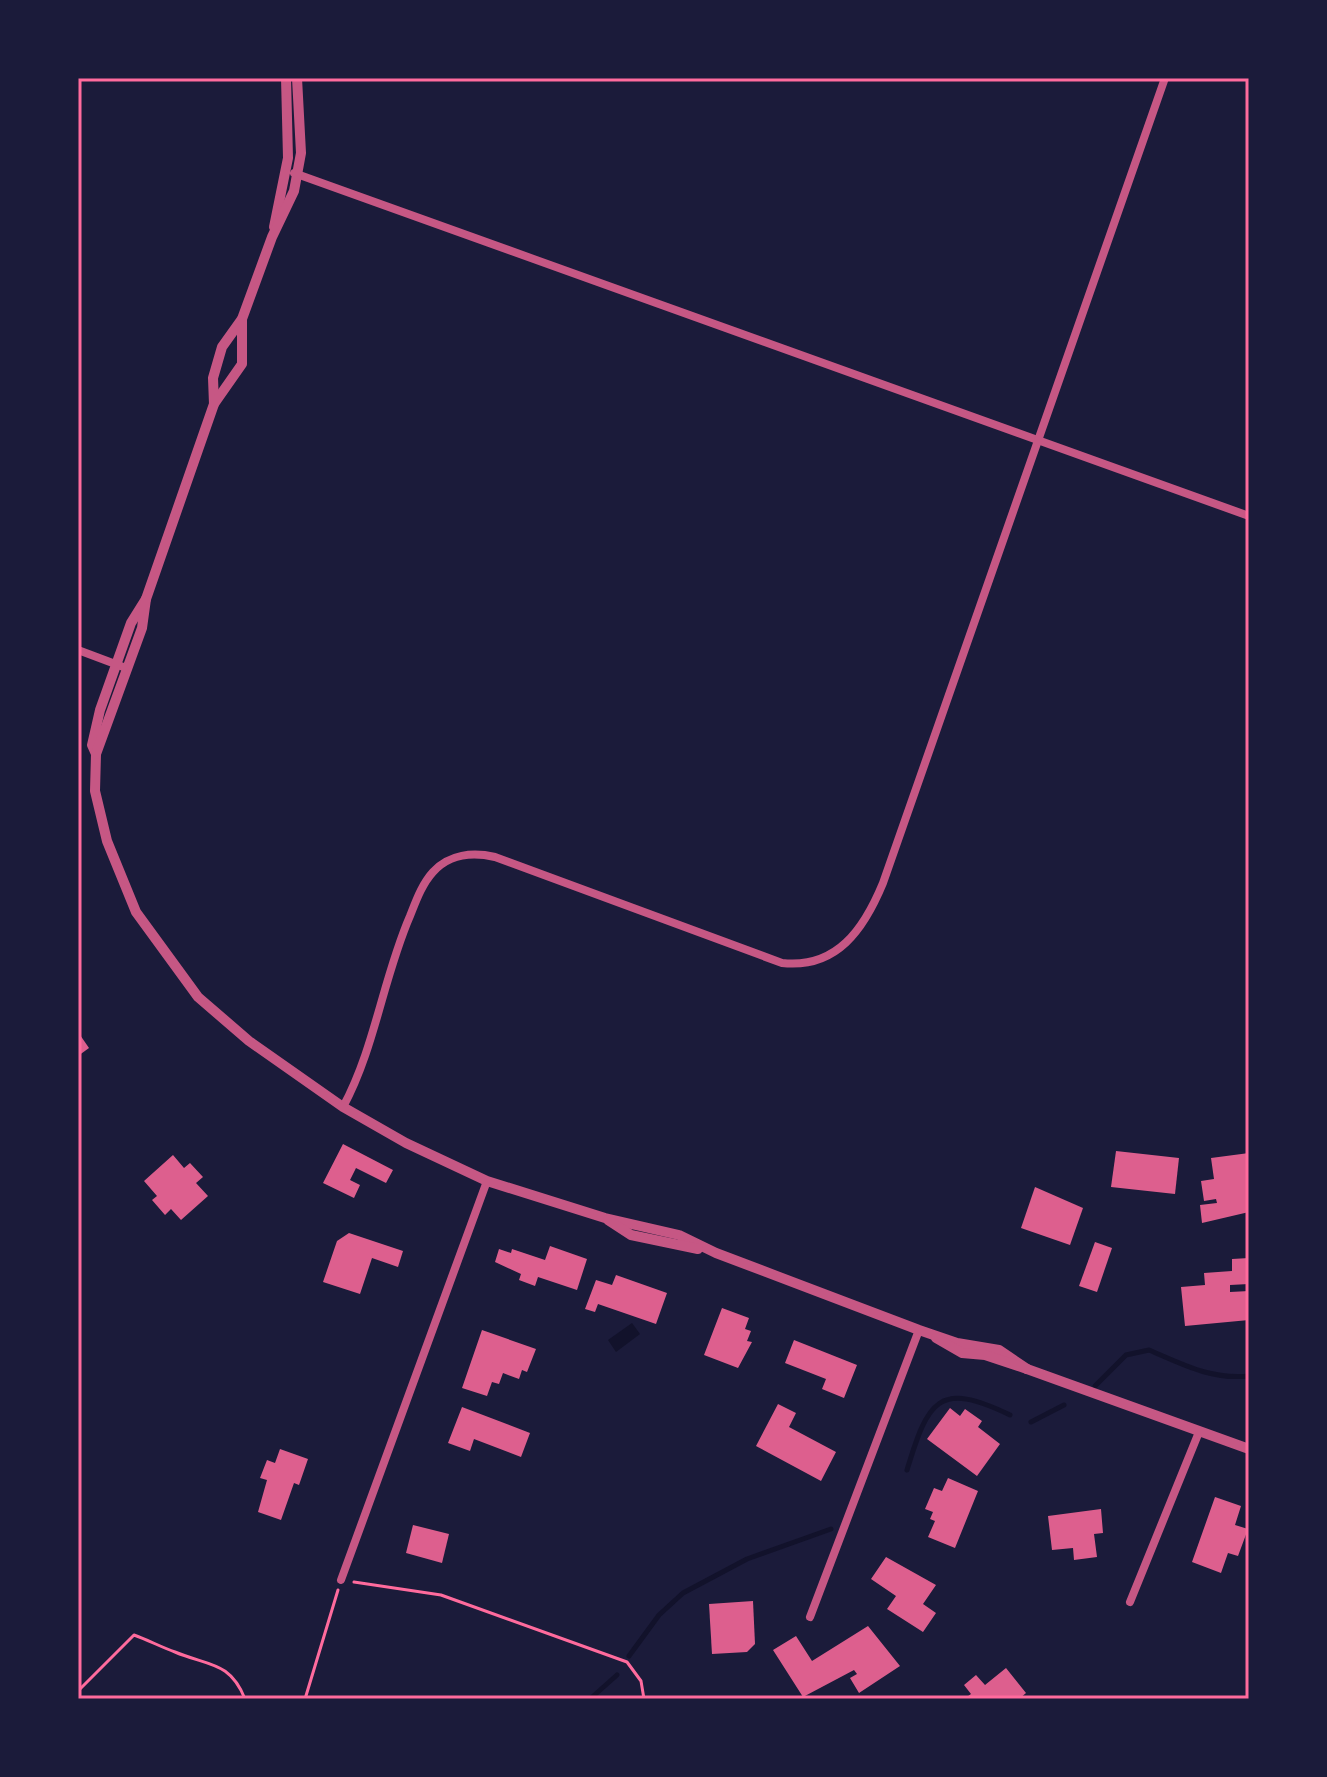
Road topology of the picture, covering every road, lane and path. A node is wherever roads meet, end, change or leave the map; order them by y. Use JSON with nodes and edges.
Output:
{"nodes":[{"id":1,"x":286,"y":78,"type":"edge"},
{"id":2,"x":297,"y":78,"type":"edge"},
{"id":3,"x":1165,"y":78,"type":"edge"},
{"id":4,"x":285,"y":170,"type":"junction"},
{"id":5,"x":297,"y":174,"type":"junction"},
{"id":6,"x":272,"y":237,"type":"junction"},
{"id":7,"x":242,"y":319,"type":"junction"},
{"id":8,"x":214,"y":404,"type":"junction"},
{"id":9,"x":1039,"y":439,"type":"junction"},
{"id":10,"x":1249,"y":516,"type":"edge"},
{"id":11,"x":78,"y":650,"type":"edge"},
{"id":12,"x":121,"y":666,"type":"junction"},
{"id":13,"x":343,"y":1107,"type":"junction"},
{"id":14,"x":487,"y":1181,"type":"junction"},
{"id":15,"x":919,"y":1330,"type":"junction"},
{"id":16,"x":1199,"y":1432,"type":"junction"},
{"id":17,"x":1249,"y":1449,"type":"edge"},
{"id":18,"x":341,"y":1580,"type":"junction"},
{"id":19,"x":1130,"y":1602,"type":"dead end"},
{"id":20,"x":810,"y":1617,"type":"dead end"},
{"id":21,"x":78,"y":1691,"type":"edge"},
{"id":22,"x":245,"y":1699,"type":"edge"},
{"id":23,"x":305,"y":1699,"type":"edge"},
{"id":24,"x":644,"y":1699,"type":"edge"}],
"edges":[{"from":1,"to":4,"type":"street"},
{"from":2,"to":5,"type":"street"},
{"from":3,"to":9,"type":"street"},
{"from":4,"to":5,"type":"street"},
{"from":4,"to":6,"type":"street"},
{"from":5,"to":6,"type":"street"},
{"from":5,"to":9,"type":"street"},
{"from":6,"to":7,"type":"street"},
{"from":7,"to":8,"type":"street"},
{"from":7,"to":8,"type":"street"},
{"from":8,"to":12,"type":"street"},
{"from":9,"to":10,"type":"street"},
{"from":9,"to":13,"type":"street"},
{"from":11,"to":12,"type":"street"},
{"from":12,"to":13,"type":"street"},
{"from":13,"to":14,"type":"street"},
{"from":14,"to":15,"type":"street"},
{"from":14,"to":18,"type":"street"},
{"from":15,"to":16,"type":"street"},
{"from":15,"to":20,"type":"street"},
{"from":16,"to":17,"type":"street"},
{"from":16,"to":19,"type":"street"},
{"from":18,"to":23,"type":"path"},
{"from":18,"to":24,"type":"path"},
{"from":21,"to":22,"type":"path"}]}
